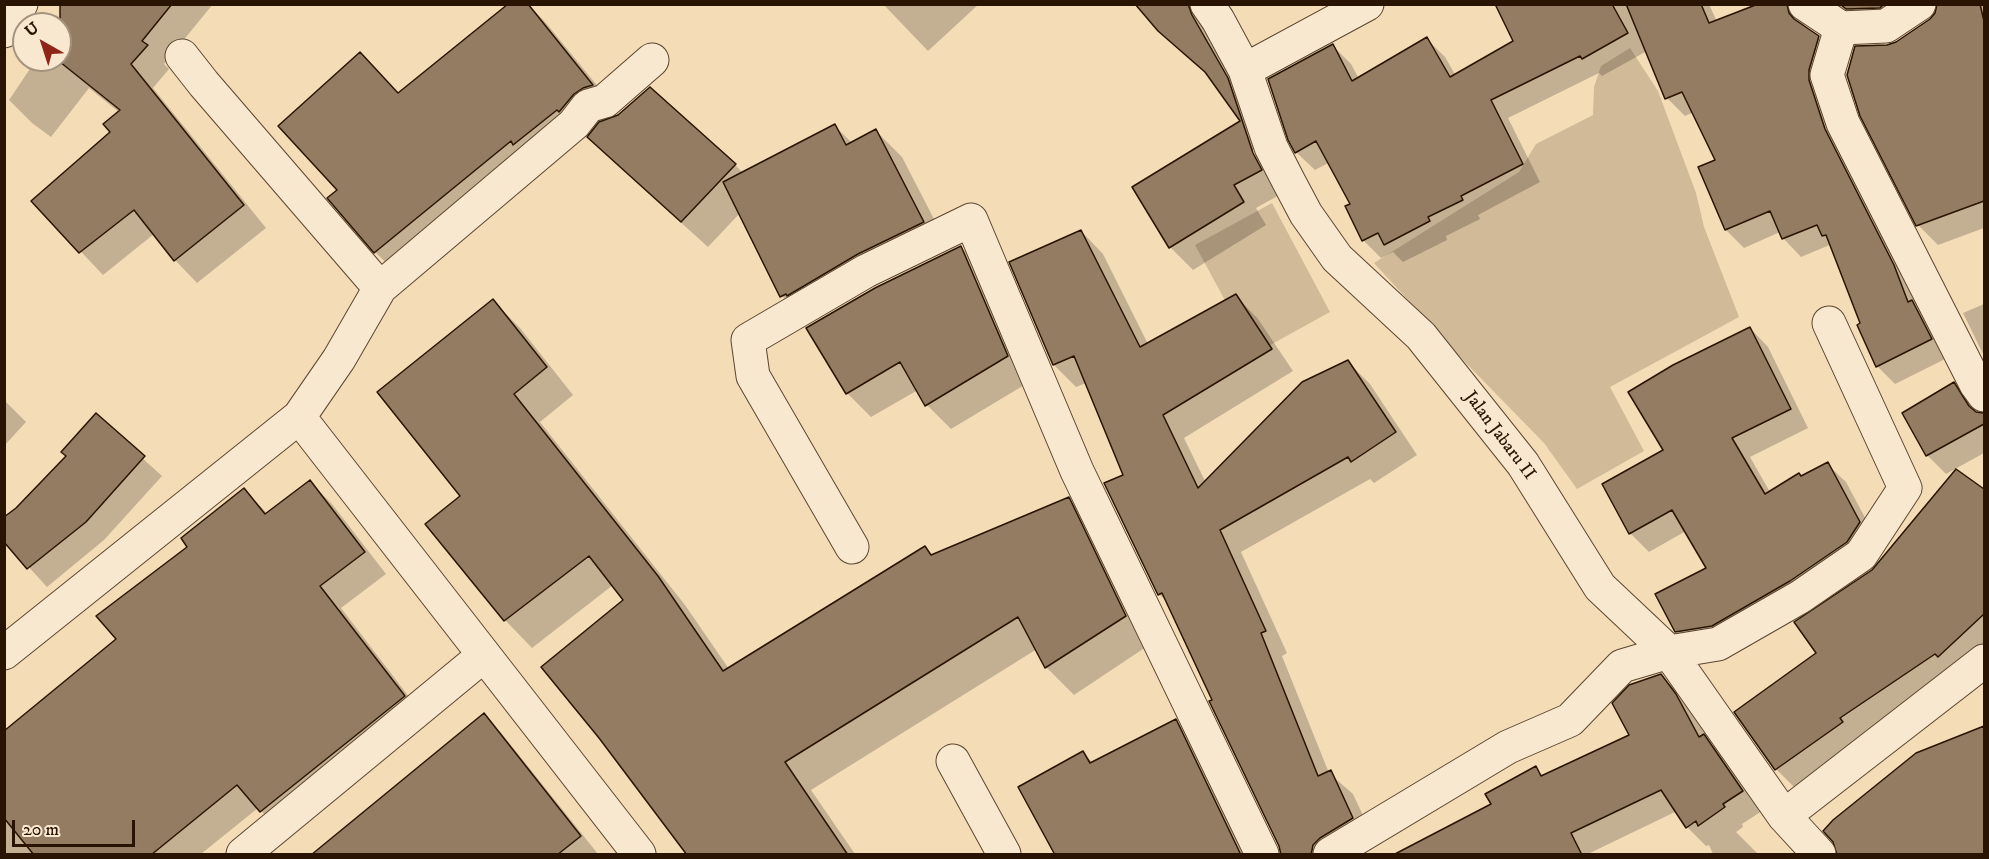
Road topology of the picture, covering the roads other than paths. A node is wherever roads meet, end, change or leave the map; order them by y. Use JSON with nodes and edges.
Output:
{"nodes":[{"id":1,"x":21,"y":4,"type":"edge"},
{"id":2,"x":1207,"y":4,"type":"edge"},
{"id":3,"x":1367,"y":4,"type":"edge"},
{"id":4,"x":1805,"y":4,"type":"edge"},
{"id":5,"x":1919,"y":4,"type":"edge"},
{"id":6,"x":1841,"y":28,"type":"junction"},
{"id":7,"x":4,"y":31,"type":"edge"},
{"id":8,"x":182,"y":56,"type":"dead end"},
{"id":9,"x":652,"y":60,"type":"dead end"},
{"id":10,"x":1245,"y":70,"type":"junction"},
{"id":11,"x":380,"y":288,"type":"junction"},
{"id":12,"x":1829,"y":323,"type":"dead end"},
{"id":13,"x":1984,"y":395,"type":"edge"},
{"id":14,"x":299,"y":417,"type":"junction"},
{"id":15,"x":852,"y":547,"type":"dead end"},
{"id":16,"x":1669,"y":652,"type":"junction"},
{"id":17,"x":4,"y":653,"type":"edge"},
{"id":18,"x":483,"y":656,"type":"junction"},
{"id":19,"x":1984,"y":661,"type":"edge"},
{"id":20,"x":953,"y":761,"type":"dead end"},
{"id":21,"x":1784,"y":816,"type":"junction"},
{"id":22,"x":634,"y":853,"type":"edge"},
{"id":23,"x":243,"y":855,"type":"edge"},
{"id":24,"x":1004,"y":855,"type":"edge"},
{"id":25,"x":1262,"y":855,"type":"edge"},
{"id":26,"x":1330,"y":855,"type":"edge"},
{"id":27,"x":1819,"y":855,"type":"edge"}],
"edges":[{"from":1,"to":7,"type":"street"},
{"from":2,"to":10,"type":"street","name":"Jalan Jabaru II"},
{"from":3,"to":10,"type":"street"},
{"from":4,"to":6,"type":"street"},
{"from":5,"to":6,"type":"street"},
{"from":6,"to":13,"type":"street"},
{"from":8,"to":11,"type":"street"},
{"from":9,"to":11,"type":"street"},
{"from":10,"to":16,"type":"street","name":"Jalan Jabaru II"},
{"from":11,"to":14,"type":"street"},
{"from":12,"to":16,"type":"street"},
{"from":14,"to":17,"type":"street"},
{"from":14,"to":18,"type":"street"},
{"from":15,"to":25,"type":"street"},
{"from":16,"to":21,"type":"street","name":"Jalan Jabaru II"},
{"from":16,"to":26,"type":"street"},
{"from":18,"to":22,"type":"street"},
{"from":18,"to":23,"type":"street"},
{"from":19,"to":21,"type":"street"},
{"from":20,"to":24,"type":"street"},
{"from":21,"to":27,"type":"street","name":"Jalan Jabaru II"}]}
